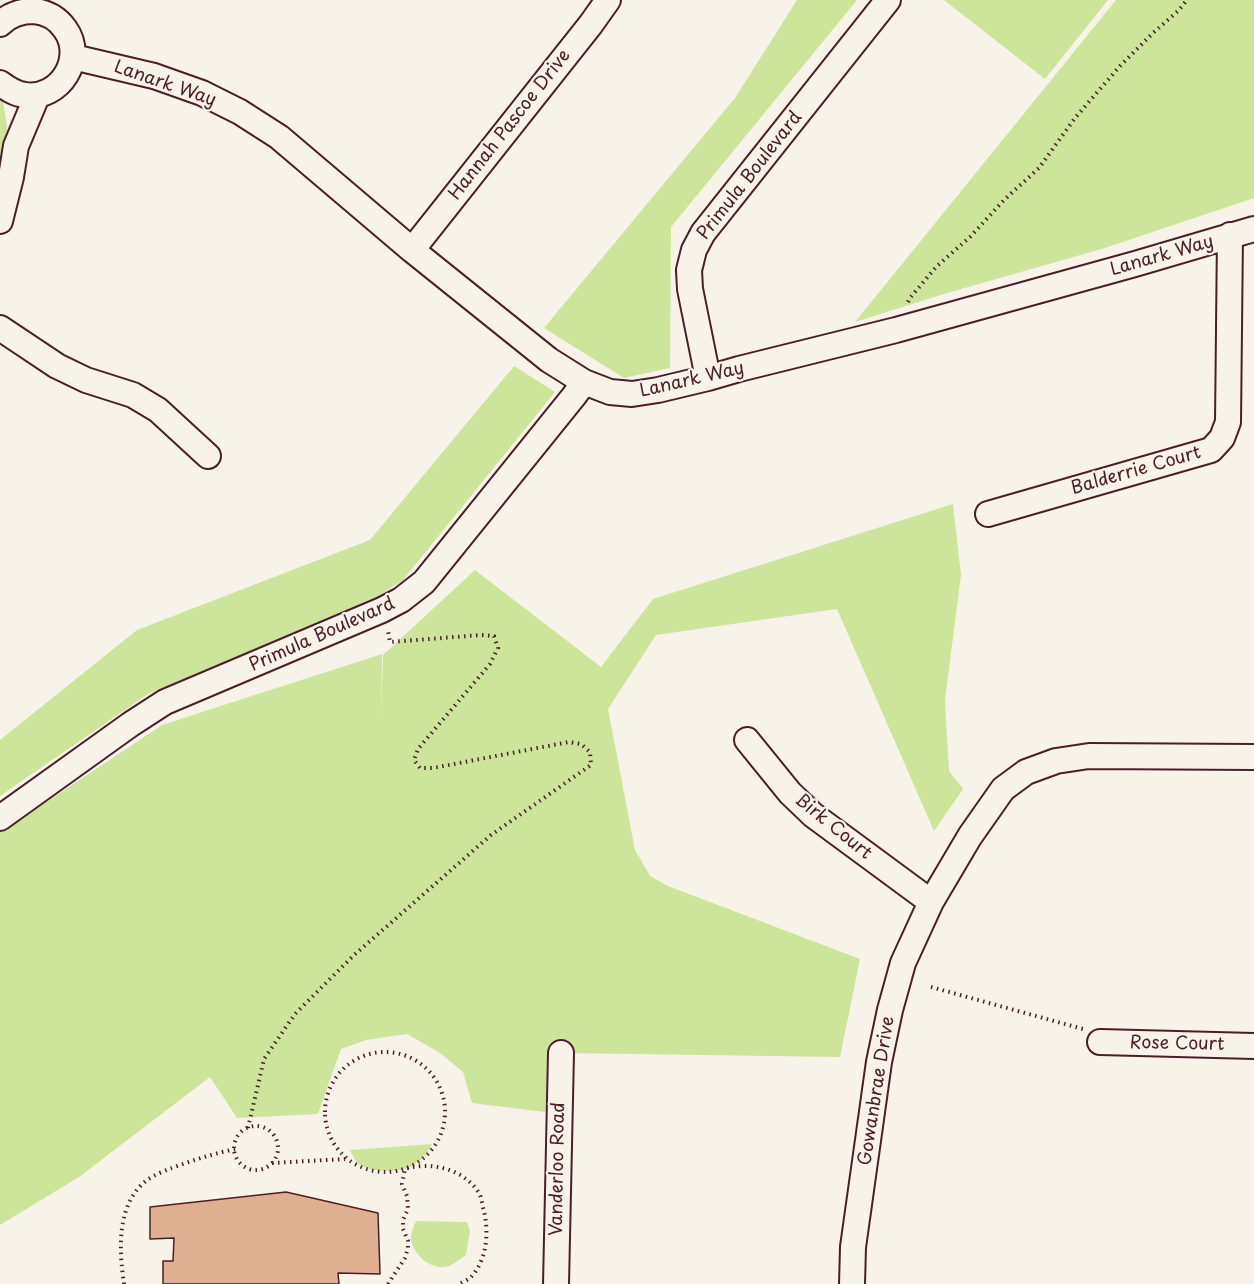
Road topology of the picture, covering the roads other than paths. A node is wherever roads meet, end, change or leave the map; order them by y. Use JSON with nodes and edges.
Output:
{"nodes":[{"id":1,"x":608,"y":0,"type":"edge"},
{"id":2,"x":888,"y":0,"type":"edge"},
{"id":3,"x":53,"y":8,"type":"edge"},
{"id":4,"x":13,"y":13,"type":"edge"},
{"id":5,"x":73,"y":57,"type":"junction"},
{"id":6,"x":0,"y":83,"type":"edge"},
{"id":7,"x":37,"y":96,"type":"junction"},
{"id":8,"x":16,"y":146,"type":"junction"},
{"id":9,"x":0,"y":221,"type":"edge"},
{"id":10,"x":1254,"y":230,"type":"edge"},
{"id":11,"x":1230,"y":235,"type":"junction"},
{"id":12,"x":412,"y":250,"type":"junction"},
{"id":13,"x":0,"y":328,"type":"edge"},
{"id":14,"x":708,"y":378,"type":"junction"},
{"id":15,"x":584,"y":382,"type":"junction"},
{"id":16,"x":208,"y":456,"type":"dead end"},
{"id":17,"x":988,"y":514,"type":"dead end"},
{"id":18,"x":747,"y":740,"type":"dead end"},
{"id":19,"x":1254,"y":757,"type":"edge"},
{"id":20,"x":0,"y":818,"type":"edge"},
{"id":21,"x":931,"y":902,"type":"junction"},
{"id":22,"x":1100,"y":1042,"type":"road end"},
{"id":23,"x":1254,"y":1046,"type":"edge"},
{"id":24,"x":561,"y":1053,"type":"dead end"},
{"id":25,"x":556,"y":1284,"type":"edge"},
{"id":26,"x":852,"y":1284,"type":"edge"}],
"edges":[{"from":1,"to":12,"type":"street","name":"Hannah Pascoe Drive"},
{"from":2,"to":14,"type":"street","name":"Primula Boulevard"},
{"from":3,"to":4,"type":"street"},
{"from":3,"to":5,"type":"street"},
{"from":5,"to":7,"type":"street"},
{"from":5,"to":12,"type":"street","name":"Lanark Way"},
{"from":6,"to":7,"type":"street"},
{"from":6,"to":8,"type":"street"},
{"from":7,"to":8,"type":"street"},
{"from":8,"to":9,"type":"street"},
{"from":10,"to":11,"type":"street","name":"Lanark Way"},
{"from":11,"to":14,"type":"street","name":"Lanark Way"},
{"from":11,"to":17,"type":"street","name":"Balderrie Court"},
{"from":12,"to":15,"type":"street","name":"Lanark Way"},
{"from":13,"to":16,"type":"street"},
{"from":14,"to":15,"type":"street","name":"Lanark Way"},
{"from":15,"to":20,"type":"street","name":"Primula Boulevard"},
{"from":18,"to":21,"type":"street","name":"Birk Court"},
{"from":19,"to":21,"type":"street","name":"Gowanbrae Drive"},
{"from":21,"to":26,"type":"street","name":"Gowanbrae Drive"},
{"from":22,"to":23,"type":"street","name":"Rose Court"},
{"from":24,"to":25,"type":"street","name":"Vanderloo Road"}]}
